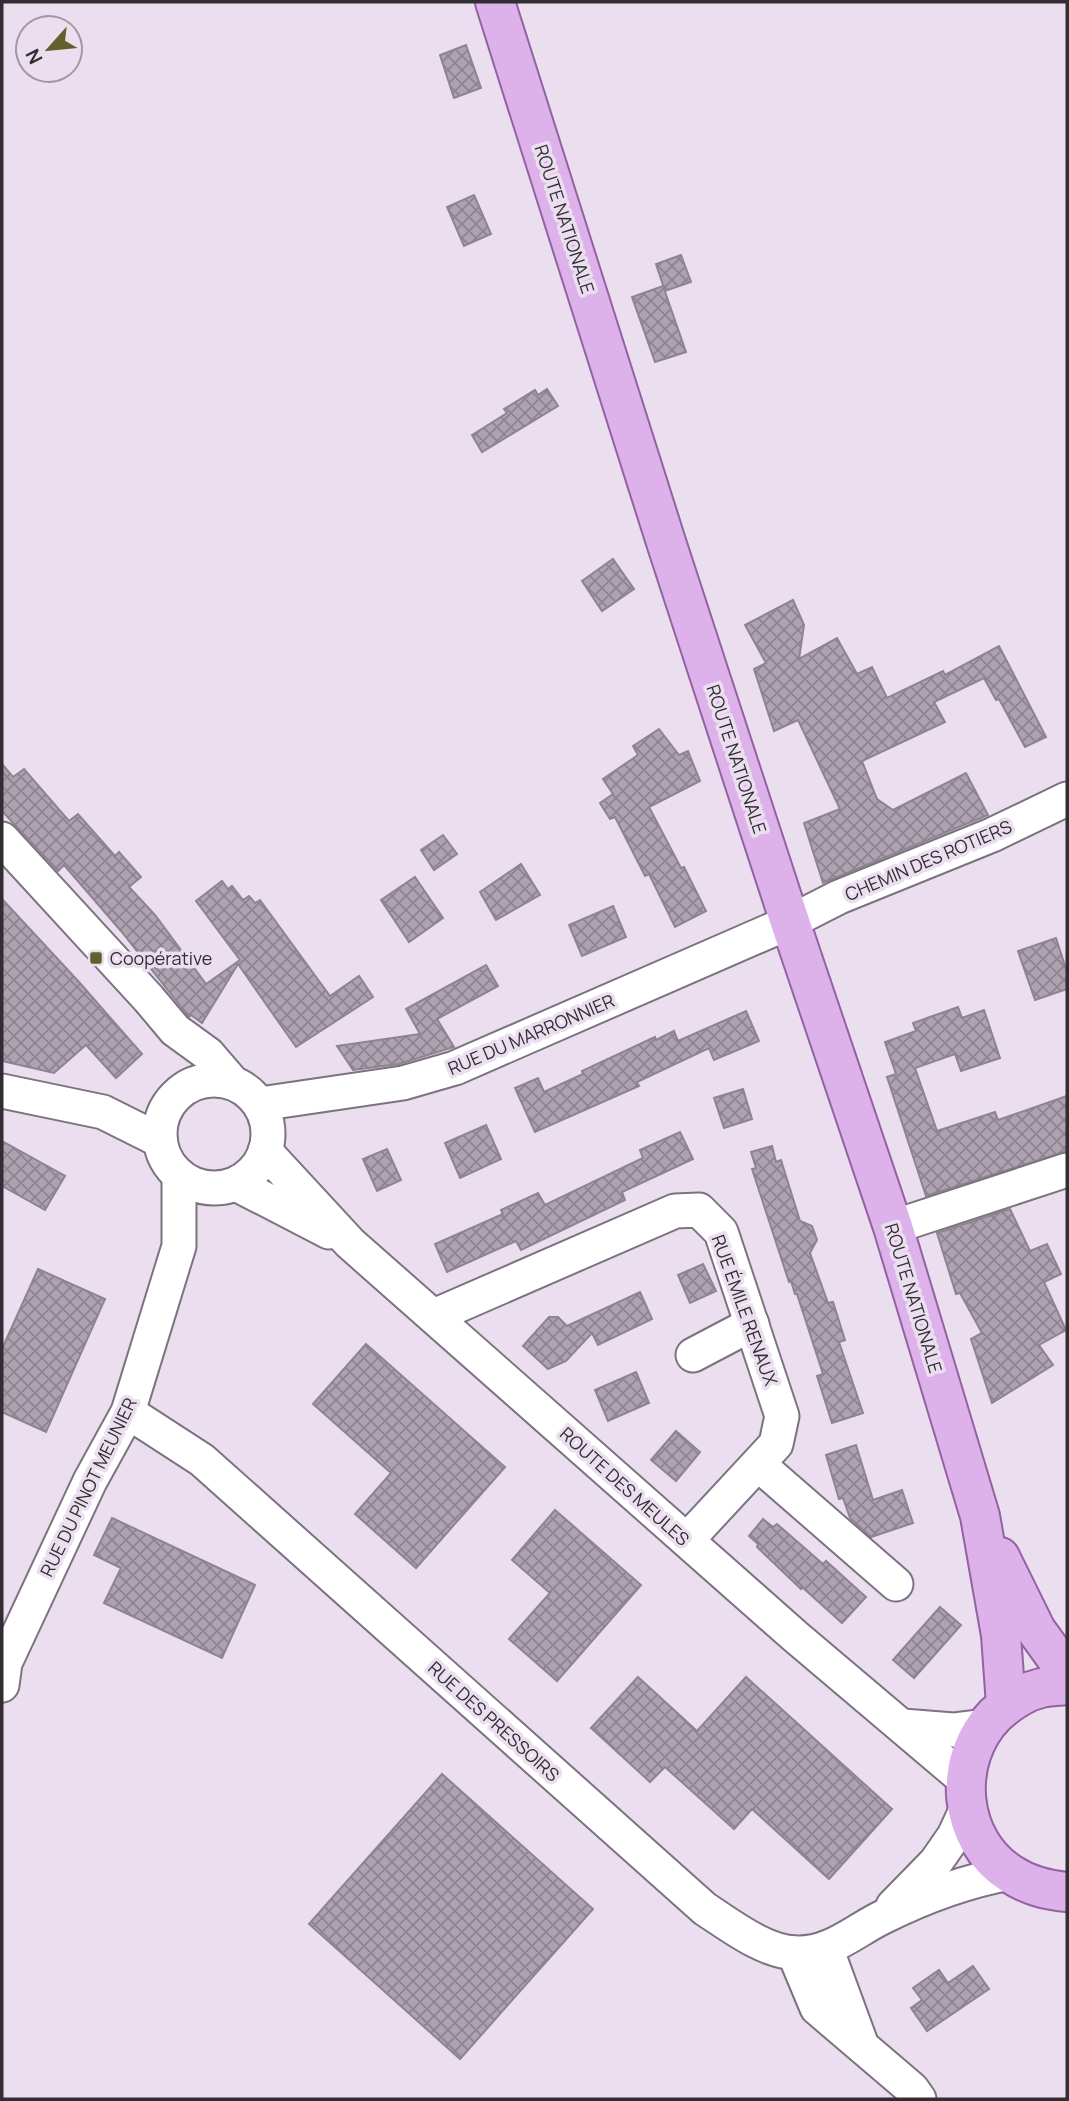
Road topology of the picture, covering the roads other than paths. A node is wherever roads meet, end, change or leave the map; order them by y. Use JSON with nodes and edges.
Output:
{"nodes":[{"id":1,"x":495,"y":2,"type":"edge"},
{"id":2,"x":1067,"y":799,"type":"edge"},
{"id":3,"x":2,"y":839,"type":"edge"},
{"id":4,"x":790,"y":922,"type":"junction"},
{"id":5,"x":175,"y":1030,"type":"junction"},
{"id":6,"x":233,"y":1083,"type":"junction"},
{"id":7,"x":2,"y":1091,"type":"edge"},
{"id":8,"x":178,"y":1094,"type":"junction"},
{"id":9,"x":260,"y":1104,"type":"junction"},
{"id":10,"x":103,"y":1112,"type":"junction"},
{"id":11,"x":159,"y":1140,"type":"junction"},
{"id":12,"x":265,"y":1151,"type":"junction"},
{"id":13,"x":1067,"y":1170,"type":"edge"},
{"id":14,"x":179,"y":1176,"type":"junction"},
{"id":15,"x":230,"y":1185,"type":"junction"},
{"id":16,"x":892,"y":1227,"type":"junction"},
{"id":17,"x":350,"y":1243,"type":"junction"},
{"id":18,"x":179,"y":1246,"type":"junction"},
{"id":19,"x":434,"y":1317,"type":"junction"},
{"id":20,"x":752,"y":1324,"type":"junction"},
{"id":21,"x":692,"y":1355,"type":"dead end"},
{"id":22,"x":128,"y":1412,"type":"junction"},
{"id":23,"x":758,"y":1464,"type":"junction"},
{"id":24,"x":980,"y":1516,"type":"junction"},
{"id":25,"x":687,"y":1540,"type":"junction"},
{"id":26,"x":896,"y":1584,"type":"dead end"},
{"id":27,"x":1067,"y":1673,"type":"edge"},
{"id":28,"x":2,"y":1685,"type":"edge"},
{"id":29,"x":1067,"y":1685,"type":"edge"},
{"id":30,"x":995,"y":1715,"type":"junction"},
{"id":31,"x":903,"y":1726,"type":"junction"},
{"id":32,"x":966,"y":1794,"type":"junction"},
{"id":33,"x":1010,"y":1873,"type":"junction"},
{"id":34,"x":1067,"y":1892,"type":"edge"},
{"id":35,"x":882,"y":1917,"type":"junction"},
{"id":36,"x":826,"y":1948,"type":"junction"},
{"id":37,"x":794,"y":1953,"type":"junction"},
{"id":38,"x":863,"y":2048,"type":"junction"},
{"id":39,"x":919,"y":2099,"type":"edge"}],
"edges":[{"from":1,"to":4,"type":"main road","name":"ROUTE NATIONALE"},
{"from":2,"to":4,"type":"street","name":"CHEMIN DES ROTIERS"},
{"from":3,"to":5,"type":"street"},
{"from":4,"to":9,"type":"street","name":"RUE DU MARRONNIER"},
{"from":4,"to":16,"type":"main road","name":"ROUTE NATIONALE"},
{"from":5,"to":6,"type":"street"},
{"from":5,"to":8,"type":"street"},
{"from":6,"to":8,"type":"street"},
{"from":6,"to":9,"type":"street"},
{"from":7,"to":10,"type":"street"},
{"from":8,"to":10,"type":"street"},
{"from":8,"to":11,"type":"street"},
{"from":9,"to":12,"type":"street"},
{"from":10,"to":11,"type":"street"},
{"from":11,"to":14,"type":"street"},
{"from":12,"to":15,"type":"street"},
{"from":12,"to":17,"type":"street","name":"ROUTE DES MEULES"},
{"from":13,"to":16,"type":"street"},
{"from":14,"to":15,"type":"street"},
{"from":14,"to":18,"type":"street","name":"RUE DU PINOT MEUNIER"},
{"from":15,"to":17,"type":"street","name":"ROUTE DES MEULES"},
{"from":15,"to":18,"type":"street","name":"RUE DU PINOT MEUNIER"},
{"from":16,"to":24,"type":"main road","name":"ROUTE NATIONALE"},
{"from":17,"to":19,"type":"street","name":"ROUTE DES MEULES"},
{"from":18,"to":22,"type":"street","name":"RUE DU PINOT MEUNIER"},
{"from":19,"to":20,"type":"street","name":"RUE ÉMILE RENAUX"},
{"from":19,"to":25,"type":"street","name":"ROUTE DES MEULES"},
{"from":20,"to":21,"type":"street"},
{"from":20,"to":23,"type":"street","name":"RUE ÉMILE RENAUX"},
{"from":22,"to":28,"type":"street","name":"RUE DU PINOT MEUNIER"},
{"from":22,"to":37,"type":"street","name":"RUE DES PRESSOIRS"},
{"from":23,"to":25,"type":"street","name":"RUE ÉMILE RENAUX"},
{"from":23,"to":26,"type":"street"},
{"from":24,"to":27,"type":"main road"},
{"from":24,"to":30,"type":"main road"},
{"from":25,"to":31,"type":"street","name":"ROUTE DES MEULES"},
{"from":29,"to":30,"type":"main road"},
{"from":30,"to":31,"type":"street"},
{"from":30,"to":32,"type":"main road"},
{"from":31,"to":32,"type":"street","name":"ROUTE DES MEULES"},
{"from":32,"to":33,"type":"main road"},
{"from":32,"to":35,"type":"street","name":"RUE DES PRESSOIRS"},
{"from":33,"to":34,"type":"main road"},
{"from":33,"to":35,"type":"street","name":"RUE DES PRESSOIRS"},
{"from":35,"to":36,"type":"street","name":"RUE DES PRESSOIRS"},
{"from":36,"to":37,"type":"street","name":"RUE DES PRESSOIRS"},
{"from":36,"to":38,"type":"street"},
{"from":37,"to":38,"type":"street"},
{"from":38,"to":39,"type":"street"}]}
